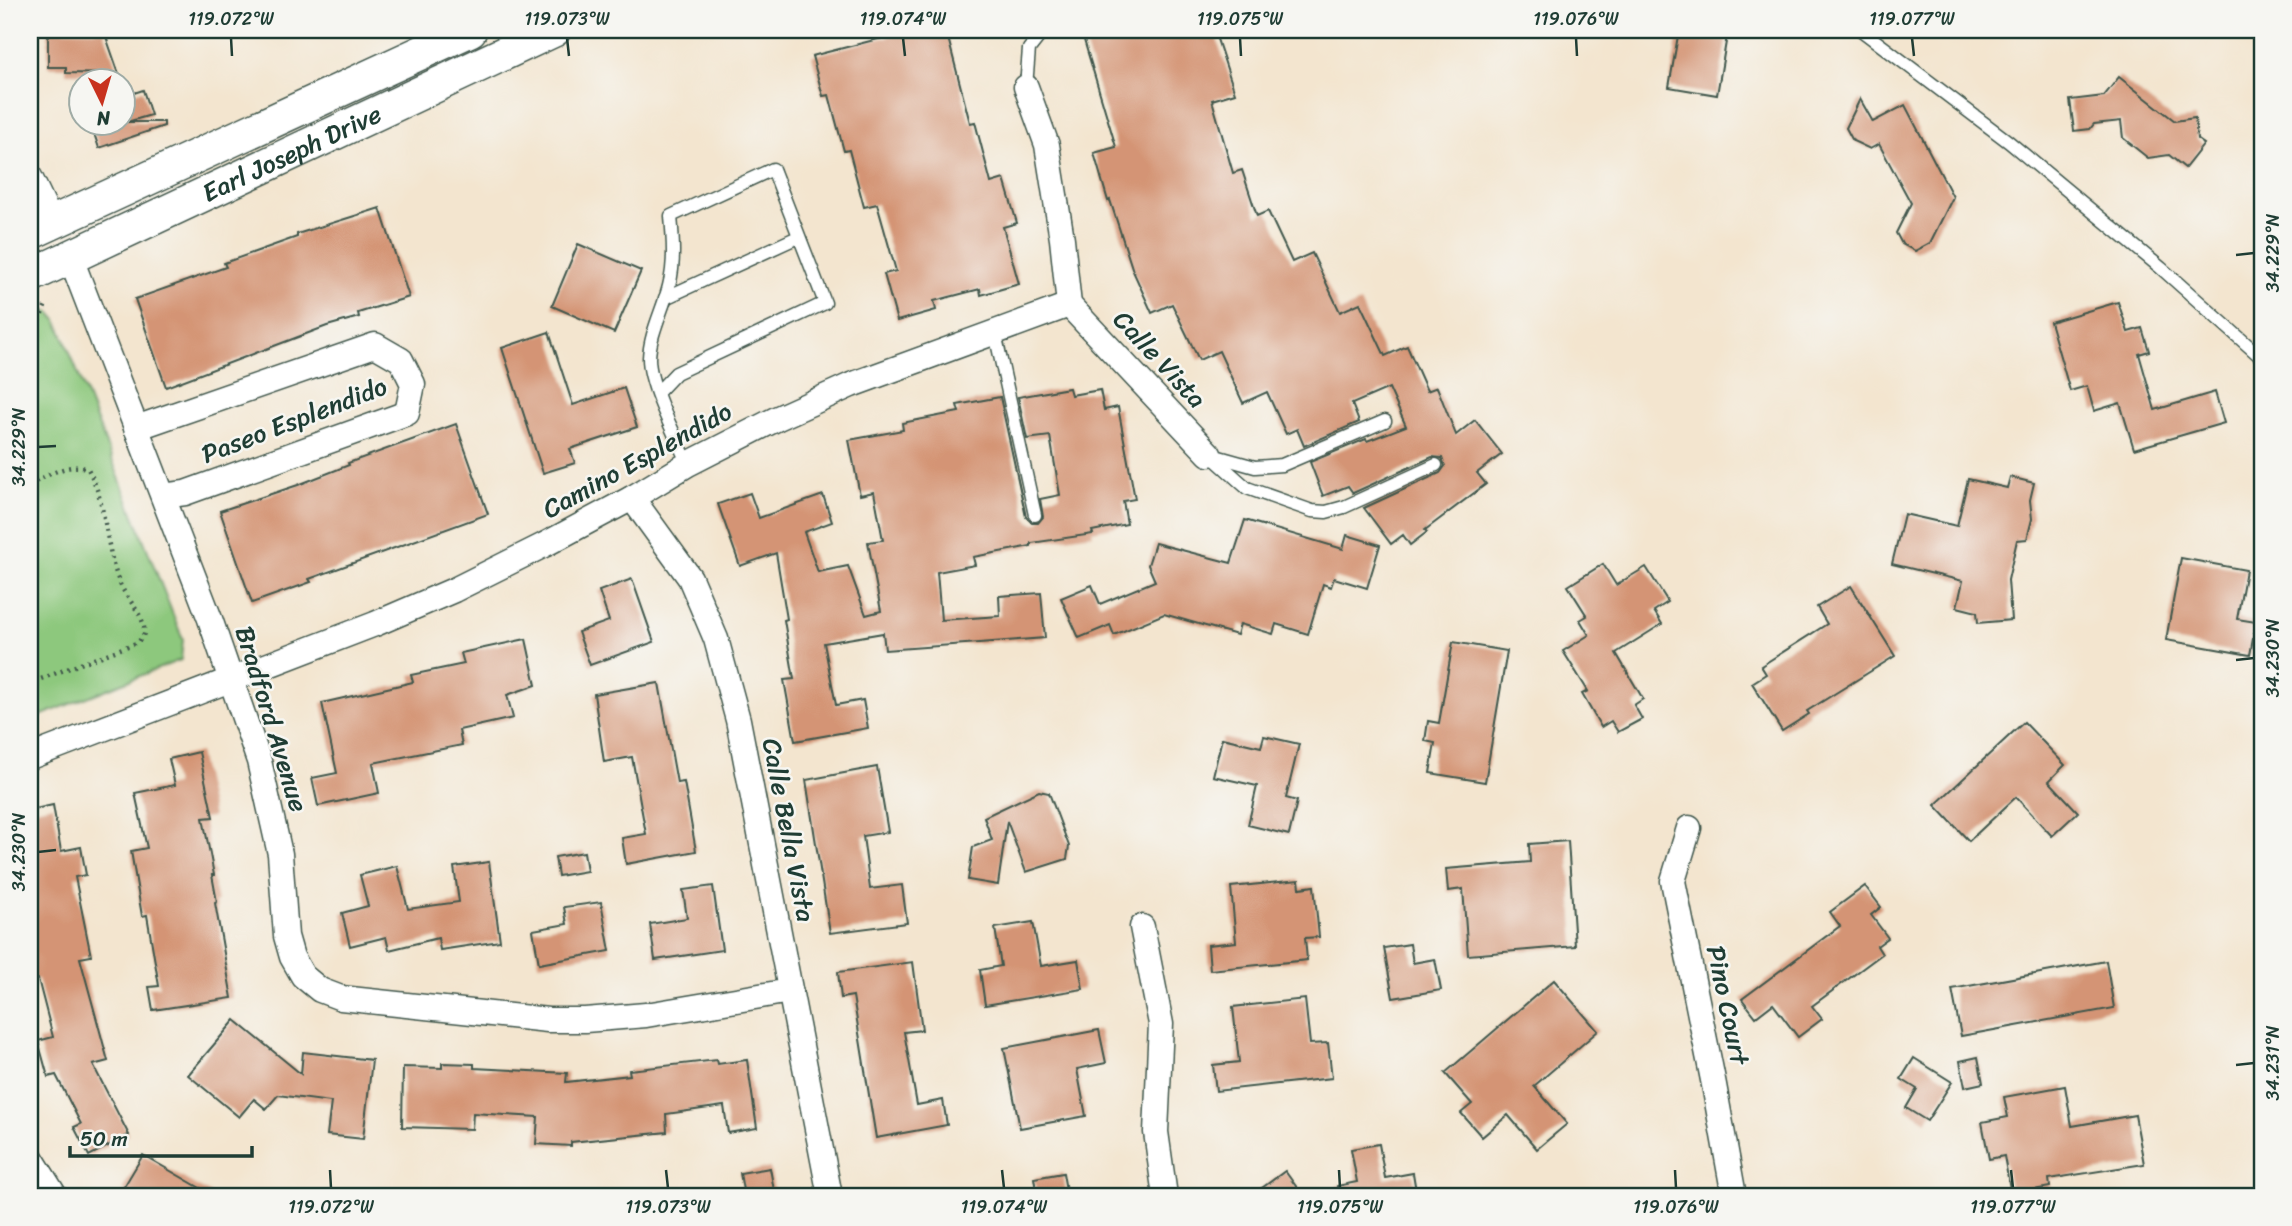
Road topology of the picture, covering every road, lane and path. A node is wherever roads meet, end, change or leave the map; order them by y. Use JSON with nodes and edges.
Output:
{"nodes":[{"id":1,"x":470,"y":30,"type":"edge"},
{"id":2,"x":554,"y":30,"type":"edge"},
{"id":3,"x":1044,"y":30,"type":"edge"},
{"id":4,"x":1861,"y":30,"type":"edge"},
{"id":5,"x":1026,"y":88,"type":"joint"},
{"id":6,"x":30,"y":177,"type":"edge"},
{"id":7,"x":41,"y":228,"type":"edge"},
{"id":8,"x":798,"y":237,"type":"junction"},
{"id":9,"x":70,"y":256,"type":"junction"},
{"id":10,"x":38,"y":289,"type":"edge"},
{"id":11,"x":665,"y":298,"type":"junction"},
{"id":12,"x":1069,"y":305,"type":"junction"},
{"id":13,"x":30,"y":332,"type":"edge"},
{"id":14,"x":995,"y":333,"type":"junction"},
{"id":15,"x":2262,"y":358,"type":"edge"},
{"id":16,"x":658,"y":392,"type":"junction"},
{"id":17,"x":1385,"y":421,"type":"dead end"},
{"id":18,"x":136,"y":428,"type":"junction"},
{"id":19,"x":1209,"y":454,"type":"junction"},
{"id":20,"x":688,"y":464,"type":"junction"},
{"id":21,"x":1436,"y":465,"type":"dead end"},
{"id":22,"x":30,"y":485,"type":"edge"},
{"id":23,"x":163,"y":496,"type":"junction"},
{"id":24,"x":632,"y":498,"type":"junction"},
{"id":25,"x":1035,"y":515,"type":"dead end"},
{"id":26,"x":230,"y":680,"type":"junction"},
{"id":27,"x":30,"y":683,"type":"edge"},
{"id":28,"x":30,"y":757,"type":"edge"},
{"id":29,"x":1689,"y":828,"type":"dead end"},
{"id":30,"x":1142,"y":927,"type":"dead end"},
{"id":31,"x":790,"y":991,"type":"junction"},
{"id":32,"x":30,"y":1156,"type":"edge"},
{"id":33,"x":55,"y":1196,"type":"edge"},
{"id":34,"x":830,"y":1196,"type":"edge"},
{"id":35,"x":1165,"y":1196,"type":"edge"},
{"id":36,"x":1734,"y":1196,"type":"edge"}],
"edges":[{"from":1,"to":7,"type":"main road","name":"Earl Joseph Drive"},
{"from":2,"to":9,"type":"main road","name":"Earl Joseph Drive"},
{"from":3,"to":5,"type":"lane"},
{"from":4,"to":15,"type":"lane"},
{"from":5,"to":12,"type":"street"},
{"from":6,"to":7,"type":"street"},
{"from":8,"to":11,"type":"lane"},
{"from":8,"to":11,"type":"lane"},
{"from":8,"to":16,"type":"lane"},
{"from":9,"to":10,"type":"main road","name":"Earl Joseph Drive"},
{"from":9,"to":18,"type":"street","name":"Bradford Avenue"},
{"from":10,"to":13,"type":"path"},
{"from":11,"to":16,"type":"lane"},
{"from":12,"to":14,"type":"street","name":"Camino Esplendido"},
{"from":12,"to":19,"type":"street","name":"Calle Vista"},
{"from":14,"to":20,"type":"street","name":"Camino Esplendido"},
{"from":14,"to":25,"type":"lane"},
{"from":16,"to":20,"type":"lane"},
{"from":17,"to":19,"type":"lane"},
{"from":18,"to":23,"type":"street","name":"Bradford Avenue"},
{"from":18,"to":23,"type":"street","name":"Paseo Esplendido"},
{"from":19,"to":21,"type":"lane"},
{"from":20,"to":24,"type":"street","name":"Camino Esplendido"},
{"from":22,"to":27,"type":"path"},
{"from":23,"to":26,"type":"street","name":"Bradford Avenue"},
{"from":24,"to":26,"type":"street","name":"Camino Esplendido"},
{"from":24,"to":31,"type":"street","name":"Calle Bella Vista"},
{"from":26,"to":28,"type":"street","name":"Camino Esplendido"},
{"from":26,"to":31,"type":"street","name":"Bradford Avenue"},
{"from":29,"to":36,"type":"street","name":"Pino Court"},
{"from":30,"to":35,"type":"street"},
{"from":31,"to":34,"type":"street","name":"Calle Bella Vista"},
{"from":32,"to":33,"type":"street"}]}
